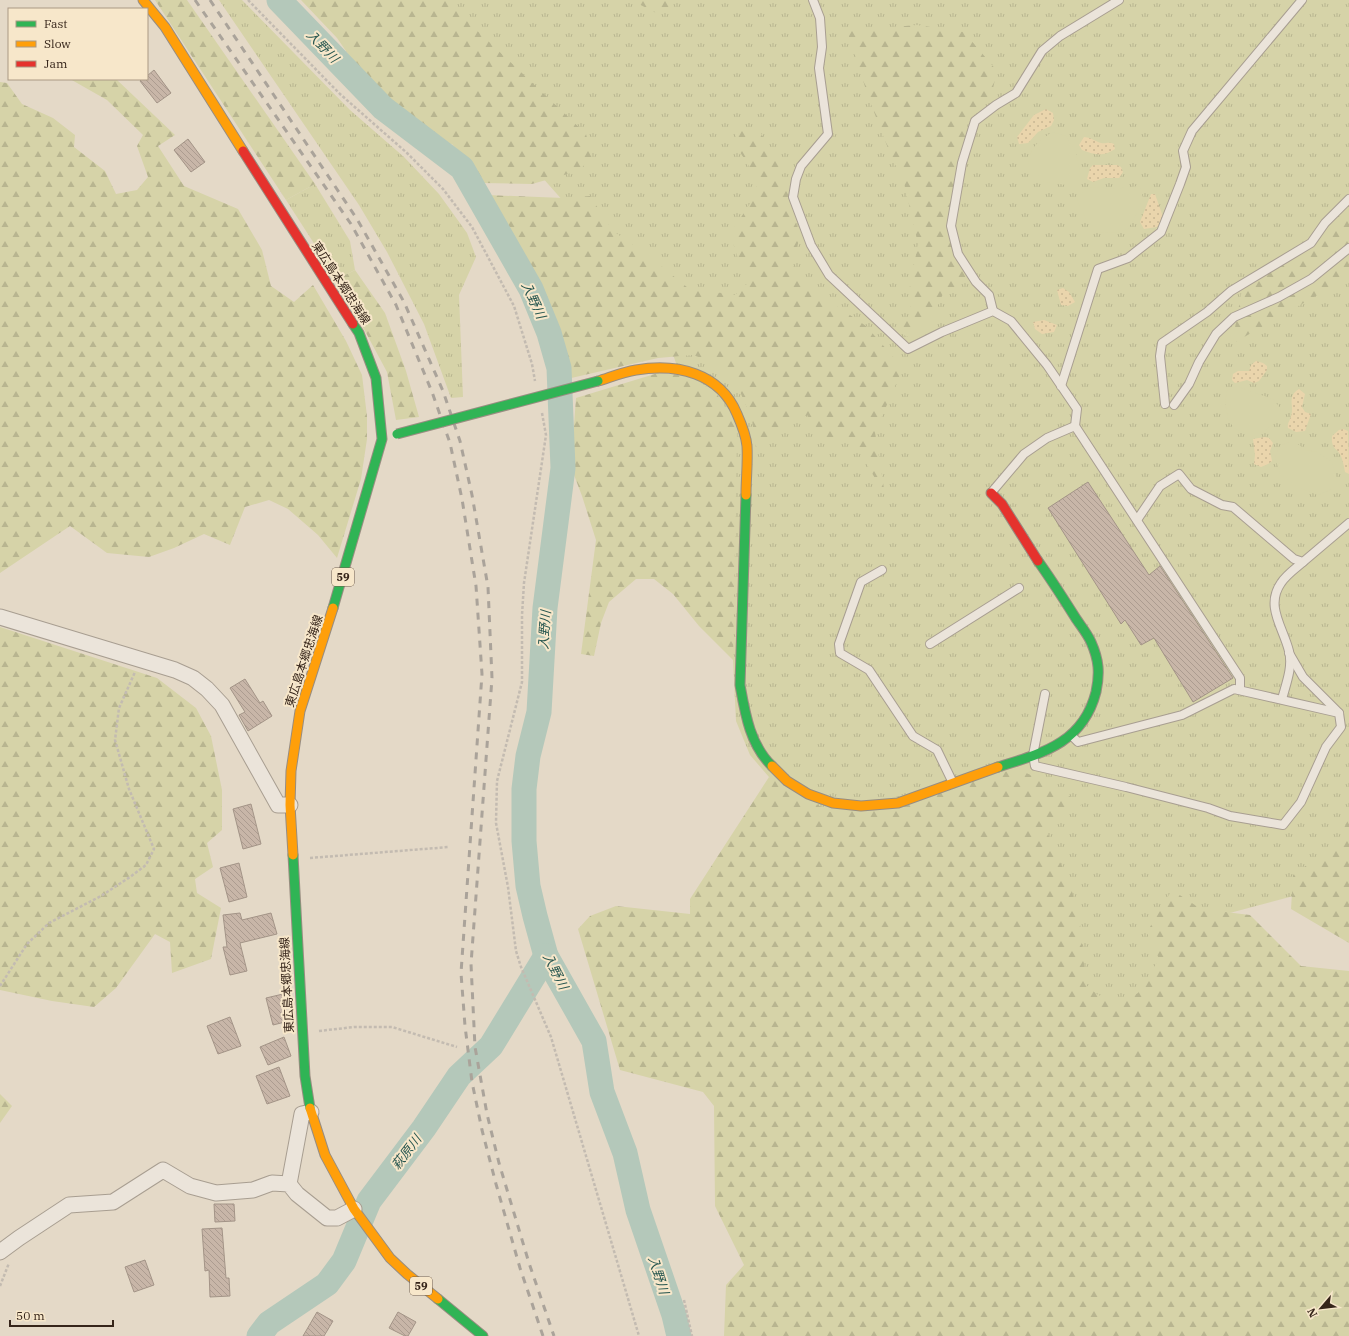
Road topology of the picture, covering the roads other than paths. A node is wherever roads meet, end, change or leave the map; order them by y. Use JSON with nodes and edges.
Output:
{"nodes":[{"id":1,"x":143,"y":0,"type":"edge"},
{"id":2,"x":813,"y":0,"type":"edge"},
{"id":3,"x":1119,"y":0,"type":"edge"},
{"id":4,"x":1302,"y":0,"type":"edge"},
{"id":5,"x":1349,"y":199,"type":"edge"},
{"id":6,"x":1349,"y":248,"type":"edge"},
{"id":7,"x":993,"y":311,"type":"junction"},
{"id":8,"x":1061,"y":386,"type":"junction"},
{"id":9,"x":1165,"y":404,"type":"dead end"},
{"id":10,"x":1174,"y":405,"type":"dead end"},
{"id":11,"x":1075,"y":426,"type":"junction"},
{"id":12,"x":382,"y":439,"type":"junction"},
{"id":13,"x":991,"y":493,"type":"joint"},
{"id":14,"x":1137,"y":520,"type":"junction"},
{"id":15,"x":1349,"y":523,"type":"edge"},
{"id":16,"x":1303,"y":562,"type":"junction"},
{"id":17,"x":882,"y":570,"type":"dead end"},
{"id":18,"x":1019,"y":588,"type":"dead end"},
{"id":19,"x":0,"y":617,"type":"edge"},
{"id":20,"x":930,"y":644,"type":"dead end"},
{"id":21,"x":1289,"y":652,"type":"junction"},
{"id":22,"x":1240,"y":690,"type":"junction"},
{"id":23,"x":1045,"y":694,"type":"dead end"},
{"id":24,"x":1282,"y":700,"type":"junction"},
{"id":25,"x":1339,"y":713,"type":"junction"},
{"id":26,"x":1071,"y":736,"type":"junction"},
{"id":27,"x":1033,"y":755,"type":"junction"},
{"id":28,"x":954,"y":784,"type":"junction"},
{"id":29,"x":290,"y":805,"type":"junction"},
{"id":30,"x":311,"y":1112,"type":"junction"},
{"id":31,"x":288,"y":1184,"type":"junction"},
{"id":32,"x":354,"y":1209,"type":"junction"},
{"id":33,"x":0,"y":1252,"type":"edge"},
{"id":34,"x":483,"y":1336,"type":"edge"}],
"edges":[{"from":1,"to":12,"type":"main road","name":"東広島本郷忠海線","number":"59"},
{"from":2,"to":7,"type":"lane"},
{"from":3,"to":7,"type":"lane"},
{"from":4,"to":8,"type":"lane"},
{"from":5,"to":9,"type":"lane"},
{"from":6,"to":10,"type":"lane"},
{"from":7,"to":8,"type":"lane"},
{"from":8,"to":11,"type":"lane"},
{"from":11,"to":13,"type":"lane"},
{"from":11,"to":14,"type":"lane"},
{"from":12,"to":28,"type":"main road","bridge":true},
{"from":12,"to":29,"type":"main road","name":"東広島本郷忠海線","number":"59"},
{"from":13,"to":26,"type":"main road"},
{"from":14,"to":16,"type":"lane"},
{"from":14,"to":22,"type":"lane"},
{"from":15,"to":16,"type":"lane"},
{"from":16,"to":21,"type":"lane"},
{"from":17,"to":28,"type":"lane"},
{"from":18,"to":20,"type":"lane"},
{"from":19,"to":29,"type":"street"},
{"from":21,"to":24,"type":"lane"},
{"from":21,"to":25,"type":"lane"},
{"from":22,"to":24,"type":"lane"},
{"from":22,"to":26,"type":"lane"},
{"from":23,"to":27,"type":"lane"},
{"from":24,"to":25,"type":"lane"},
{"from":25,"to":27,"type":"lane"},
{"from":26,"to":27,"type":"main road"},
{"from":27,"to":28,"type":"main road"},
{"from":29,"to":30,"type":"main road","name":"東広島本郷忠海線","number":"59"},
{"from":30,"to":31,"type":"street"},
{"from":30,"to":32,"type":"main road","name":"東広島本郷忠海線","number":"59"},
{"from":31,"to":32,"type":"street"},
{"from":31,"to":33,"type":"street"},
{"from":32,"to":34,"type":"main road","name":"東広島本郷忠海線","number":"59"}]}
